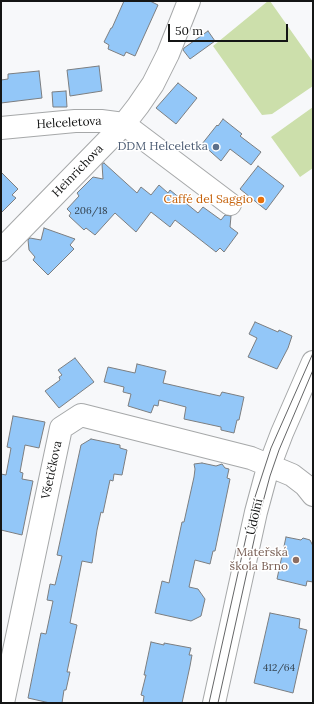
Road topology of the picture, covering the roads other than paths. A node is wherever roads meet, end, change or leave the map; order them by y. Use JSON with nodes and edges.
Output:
{"nodes":[{"id":1,"x":189,"y":1,"type":"edge"},
{"id":2,"x":124,"y":124,"type":"junction"},
{"id":3,"x":1,"y":128,"type":"edge"},
{"id":4,"x":230,"y":204,"type":"dead end"},
{"id":5,"x":1,"y":250,"type":"edge"},
{"id":6,"x":313,"y":362,"type":"edge"},
{"id":7,"x":269,"y":466,"type":"junction"},
{"id":8,"x":313,"y":495,"type":"edge"},
{"id":9,"x":3,"y":703,"type":"edge"},
{"id":10,"x":214,"y":703,"type":"edge"}],
"edges":[{"from":1,"to":2,"type":"street","name":"Heinrichova"},
{"from":2,"to":3,"type":"street","name":"Helceletova"},
{"from":2,"to":4,"type":"street","name":"Helceletova"},
{"from":2,"to":5,"type":"street","name":"Heinrichova"},
{"from":6,"to":7,"type":"street","name":"Údolní"},
{"from":7,"to":8,"type":"street","name":"Všetičkova"},
{"from":7,"to":9,"type":"street","name":"Všetičkova"},
{"from":7,"to":10,"type":"street","name":"Údolní"}]}
